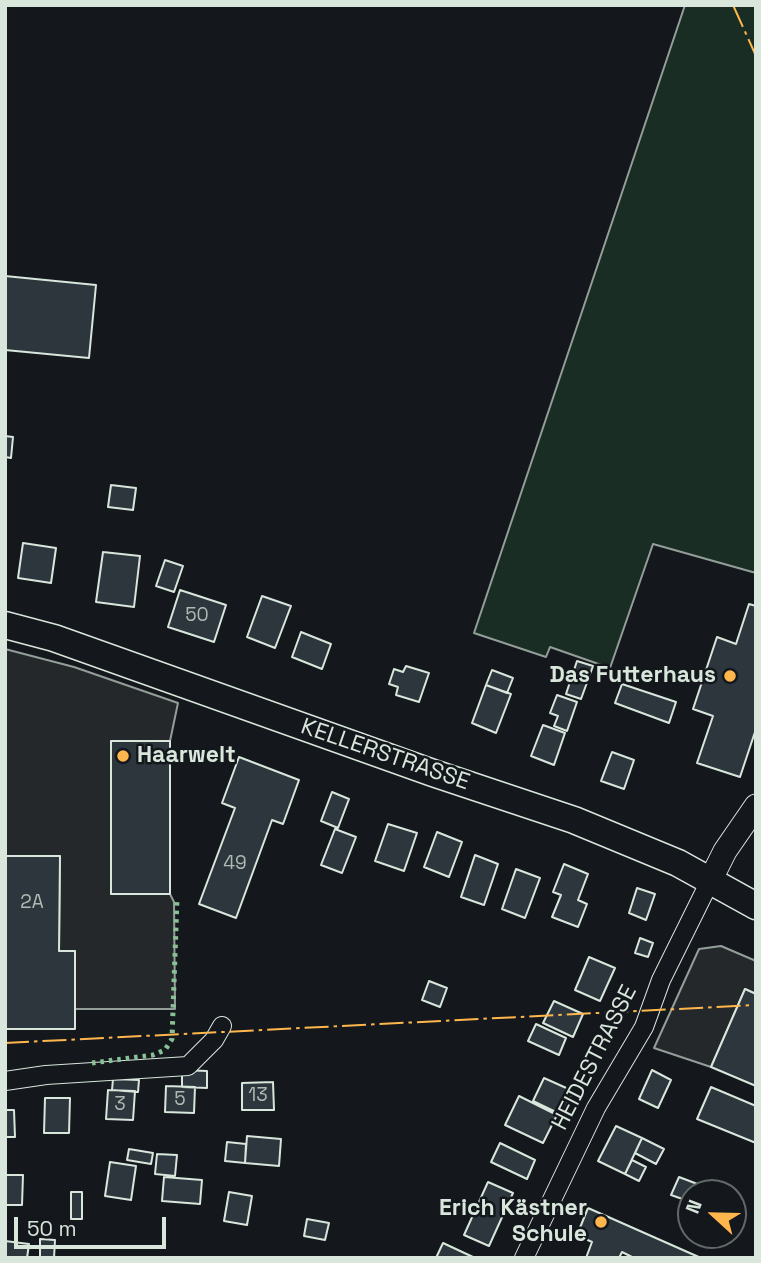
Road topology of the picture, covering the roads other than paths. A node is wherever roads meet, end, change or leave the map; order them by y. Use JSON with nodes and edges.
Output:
{"nodes":[{"id":1,"x":5,"y":625,"type":"edge"},
{"id":2,"x":756,"y":806,"type":"edge"},
{"id":3,"x":710,"y":881,"type":"junction"},
{"id":4,"x":756,"y":906,"type":"edge"},
{"id":5,"x":222,"y":1026,"type":"dead end"},
{"id":6,"x":5,"y":1081,"type":"edge"},
{"id":7,"x":524,"y":1258,"type":"edge"}],
"edges":[{"from":1,"to":3,"type":"main road","name":"KELLERSTRASSE"},
{"from":2,"to":3,"type":"street"},
{"from":3,"to":4,"type":"main road","name":"KELLERSTRASSE"},
{"from":3,"to":7,"type":"street","name":"HEIDESTRASSE"},
{"from":5,"to":6,"type":"street"}]}
